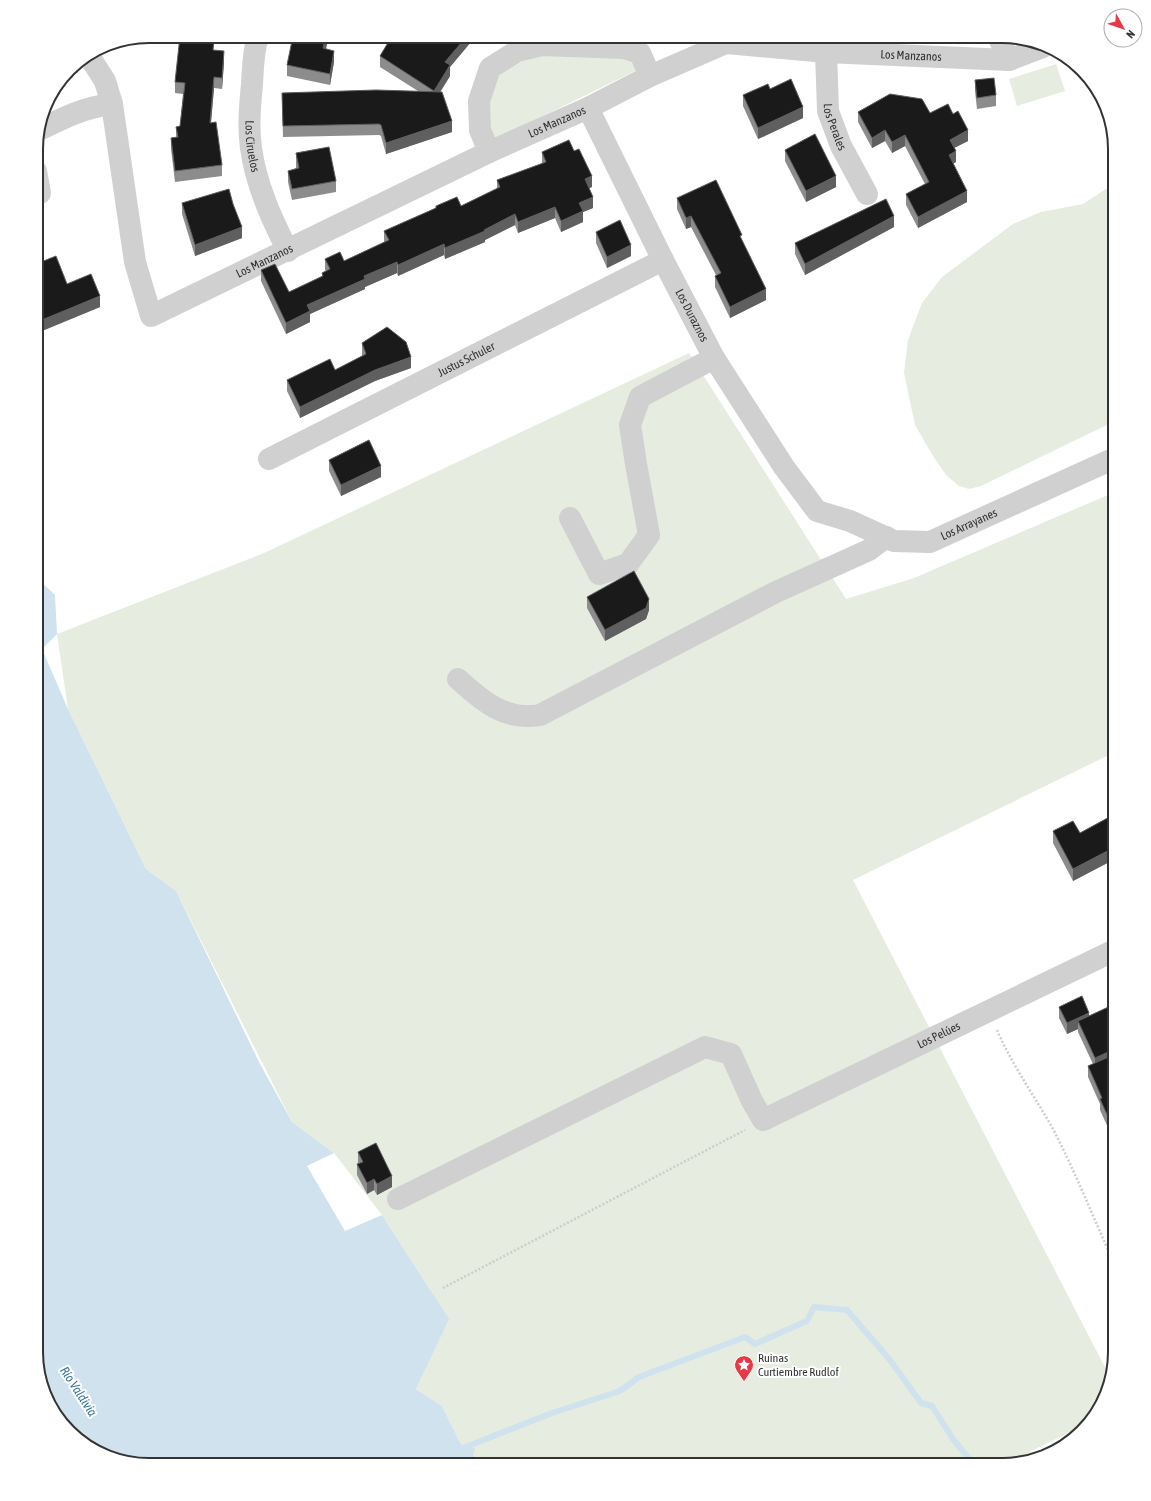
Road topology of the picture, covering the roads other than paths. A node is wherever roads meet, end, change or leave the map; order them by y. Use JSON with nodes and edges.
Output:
{"nodes":[{"id":1,"x":256,"y":43,"type":"edge"},
{"id":2,"x":1002,"y":43,"type":"edge"},
{"id":3,"x":1037,"y":49,"type":"edge"},
{"id":4,"x":826,"y":52,"type":"junction"},
{"id":5,"x":92,"y":60,"type":"edge"},
{"id":6,"x":1010,"y":60,"type":"junction"},
{"id":7,"x":650,"y":76,"type":"junction"},
{"id":8,"x":112,"y":104,"type":"junction"},
{"id":9,"x":588,"y":108,"type":"junction"},
{"id":10,"x":46,"y":127,"type":"edge"},
{"id":11,"x":489,"y":152,"type":"junction"},
{"id":12,"x":867,"y":194,"type":"dead end"},
{"id":13,"x":288,"y":251,"type":"junction"},
{"id":14,"x":663,"y":260,"type":"junction"},
{"id":15,"x":714,"y":358,"type":"junction"},
{"id":16,"x":269,"y":459,"type":"dead end"},
{"id":17,"x":1108,"y":461,"type":"edge"},
{"id":18,"x":817,"y":511,"type":"joint"},
{"id":19,"x":570,"y":518,"type":"dead end"},
{"id":20,"x":886,"y":537,"type":"junction"},
{"id":21,"x":458,"y":679,"type":"dead end"},
{"id":22,"x":1108,"y":953,"type":"edge"},
{"id":23,"x":398,"y":1199,"type":"dead end"}],
"edges":[{"from":1,"to":13,"type":"street","name":"Los Ciruelos"},
{"from":2,"to":6,"type":"street"},
{"from":3,"to":6,"type":"street","name":"Los Manzanos"},
{"from":4,"to":6,"type":"street","name":"Los Manzanos"},
{"from":4,"to":7,"type":"street","name":"Los Manzanos"},
{"from":4,"to":12,"type":"street","name":"Los Perales"},
{"from":5,"to":8,"type":"street"},
{"from":7,"to":9,"type":"street","name":"Los Manzanos"},
{"from":7,"to":11,"type":"street"},
{"from":8,"to":10,"type":"street"},
{"from":8,"to":13,"type":"street","name":"Los Manzanos"},
{"from":9,"to":11,"type":"street","name":"Los Manzanos"},
{"from":9,"to":14,"type":"street","name":"Los Duraznos"},
{"from":11,"to":13,"type":"street","name":"Los Manzanos"},
{"from":14,"to":15,"type":"street","name":"Los Duraznos"},
{"from":14,"to":16,"type":"street","name":"Justus Schuler"},
{"from":15,"to":18,"type":"street","name":"Los Duraznos"},
{"from":15,"to":19,"type":"street"},
{"from":17,"to":20,"type":"street","name":"Los Arrayanes"},
{"from":18,"to":20,"type":"street","name":"Los Arrayanes"},
{"from":20,"to":21,"type":"street"},
{"from":22,"to":23,"type":"street","name":"Los Pelúes"}]}
